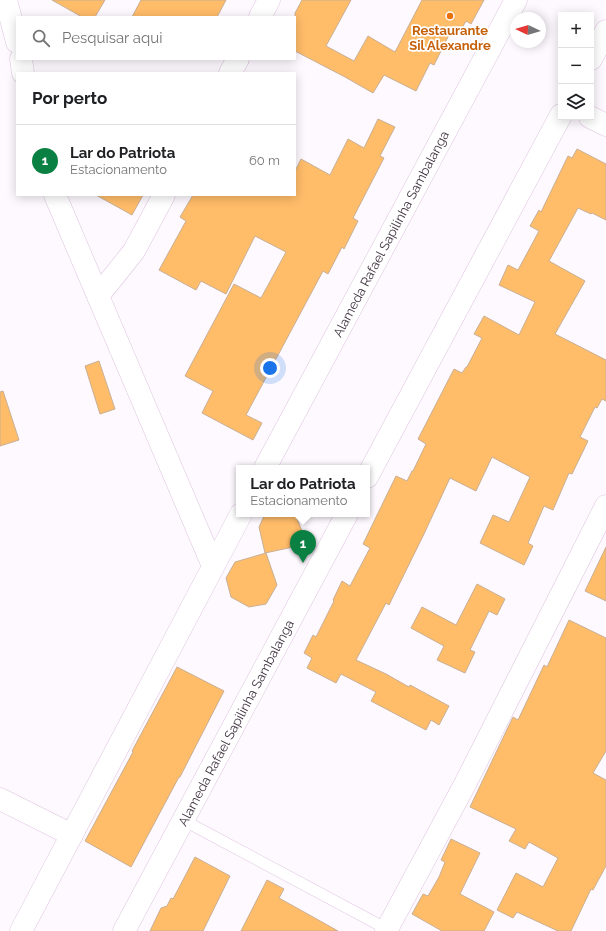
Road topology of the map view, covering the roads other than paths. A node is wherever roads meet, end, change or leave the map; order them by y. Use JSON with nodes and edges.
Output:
{"nodes":[{"id":1,"x":269,"y":0,"type":"edge"},
{"id":2,"x":516,"y":0,"type":"edge"},
{"id":3,"x":12,"y":5,"type":"edge"},
{"id":4,"x":261,"y":16,"type":"edge"},
{"id":5,"x":606,"y":31,"type":"edge"},
{"id":6,"x":16,"y":35,"type":"edge"},
{"id":7,"x":594,"y":53,"type":"edge"},
{"id":8,"x":20,"y":60,"type":"edge"},
{"id":9,"x":237,"y":60,"type":"edge"},
{"id":10,"x":23,"y":72,"type":"edge"},
{"id":11,"x":231,"y":72,"type":"edge"},
{"id":12,"x":594,"y":119,"type":"edge"},
{"id":13,"x":558,"y":120,"type":"edge"},
{"id":14,"x":606,"y":125,"type":"edge"},
{"id":15,"x":55,"y":196,"type":"edge"},
{"id":16,"x":163,"y":196,"type":"edge"},
{"id":17,"x":98,"y":296,"type":"junction"},
{"id":18,"x":267,"y":465,"type":"edge"},
{"id":19,"x":370,"y":471,"type":"edge"},
{"id":20,"x":606,"y":506,"type":"edge"},
{"id":21,"x":239,"y":517,"type":"edge"},
{"id":22,"x":345,"y":517,"type":"edge"},
{"id":23,"x":213,"y":566,"type":"junction"},
{"id":24,"x":0,"y":799,"type":"edge"},
{"id":25,"x":183,"y":820,"type":"junction"},
{"id":26,"x":72,"y":836,"type":"junction"},
{"id":27,"x":387,"y":930,"type":"edge"},
{"id":28,"x":21,"y":931,"type":"edge"},
{"id":29,"x":124,"y":931,"type":"edge"}],
"edges":[{"from":1,"to":4,"type":"street"},
{"from":2,"to":18,"type":"street","name":"Alameda Rafael Sapilinha Sambalanga"},
{"from":3,"to":6,"type":"street"},
{"from":5,"to":7,"type":"street"},
{"from":8,"to":10,"type":"street"},
{"from":9,"to":11,"type":"street"},
{"from":12,"to":14,"type":"street"},
{"from":13,"to":19,"type":"street"},
{"from":15,"to":17,"type":"street"},
{"from":16,"to":17,"type":"street"},
{"from":17,"to":23,"type":"street"},
{"from":20,"to":27,"type":"street"},
{"from":21,"to":23,"type":"street"},
{"from":22,"to":25,"type":"street","name":"Alameda Rafael Sapilinha Sambalanga"},
{"from":23,"to":26,"type":"street"},
{"from":24,"to":26,"type":"street"},
{"from":25,"to":27,"type":"lane"},
{"from":25,"to":29,"type":"street","name":"Alameda Rafael Sapilinha Sambalanga"},
{"from":26,"to":28,"type":"street"}]}
